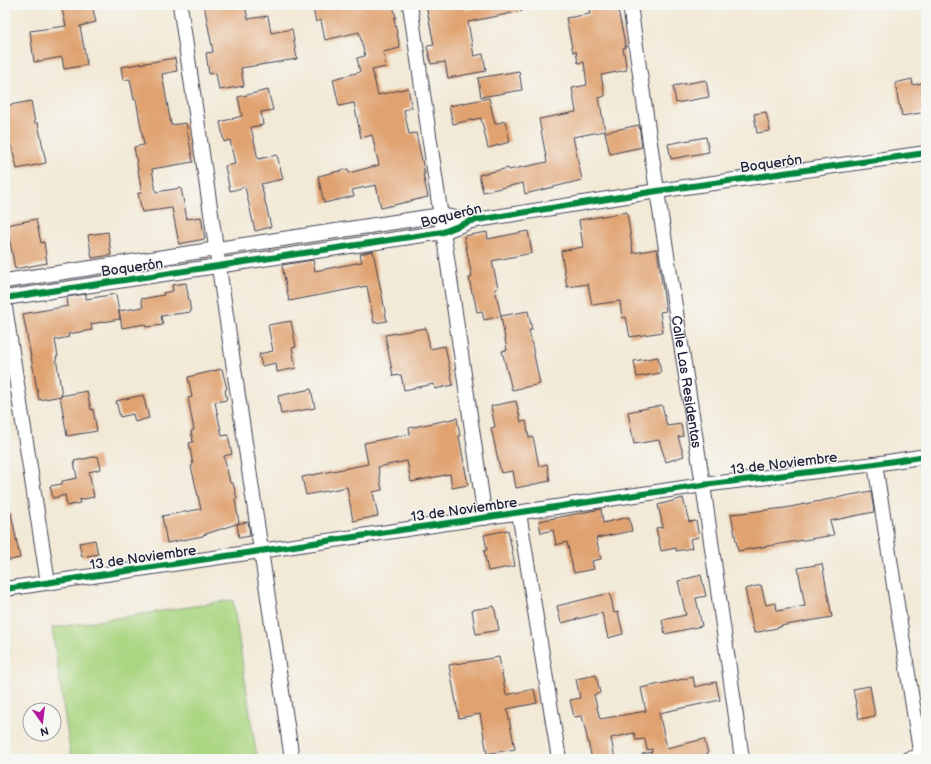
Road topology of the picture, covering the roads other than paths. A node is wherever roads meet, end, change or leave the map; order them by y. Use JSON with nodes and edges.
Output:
{"nodes":[{"id":1,"x":180,"y":5,"type":"edge"},
{"id":2,"x":410,"y":5,"type":"edge"},
{"id":3,"x":630,"y":5,"type":"edge"},
{"id":4,"x":926,"y":153,"type":"edge"},
{"id":5,"x":657,"y":191,"type":"junction"},
{"id":6,"x":441,"y":215,"type":"junction"},
{"id":7,"x":471,"y":221,"type":"junction"},
{"id":8,"x":443,"y":232,"type":"junction"},
{"id":9,"x":217,"y":249,"type":"junction"},
{"id":10,"x":219,"y":266,"type":"junction"},
{"id":11,"x":5,"y":281,"type":"edge"},
{"id":12,"x":5,"y":298,"type":"edge"},
{"id":13,"x":5,"y":307,"type":"edge"},
{"id":14,"x":926,"y":456,"type":"edge"},
{"id":15,"x":875,"y":464,"type":"junction"},
{"id":16,"x":703,"y":485,"type":"junction"},
{"id":17,"x":518,"y":513,"type":"junction"},
{"id":18,"x":485,"y":518,"type":"junction"},
{"id":19,"x":261,"y":551,"type":"junction"},
{"id":20,"x":48,"y":583,"type":"junction"},
{"id":21,"x":5,"y":589,"type":"edge"},
{"id":22,"x":918,"y":757,"type":"edge"},
{"id":23,"x":292,"y":759,"type":"edge"},
{"id":24,"x":559,"y":759,"type":"edge"},
{"id":25,"x":742,"y":759,"type":"edge"}],
"edges":[{"from":1,"to":9,"type":"street"},
{"from":2,"to":6,"type":"street"},
{"from":3,"to":5,"type":"street","name":"Calle Las Residentas"},
{"from":4,"to":5,"type":"street","name":"Boquerón"},
{"from":5,"to":7,"type":"street","name":"Boquerón"},
{"from":5,"to":16,"type":"street","name":"Calle Las Residentas"},
{"from":6,"to":7,"type":"street","name":"Boquerón"},
{"from":6,"to":8,"type":"street"},
{"from":6,"to":9,"type":"street","name":"Boquerón"},
{"from":7,"to":8,"type":"street","name":"Boquerón"},
{"from":8,"to":10,"type":"street","name":"Boquerón"},
{"from":8,"to":18,"type":"street"},
{"from":9,"to":10,"type":"street"},
{"from":9,"to":11,"type":"street","name":"Boquerón"},
{"from":10,"to":12,"type":"street","name":"Boquerón"},
{"from":10,"to":19,"type":"street"},
{"from":13,"to":20,"type":"street"},
{"from":14,"to":15,"type":"street","name":"13 de Noviembre"},
{"from":15,"to":16,"type":"street","name":"13 de Noviembre"},
{"from":15,"to":22,"type":"street"},
{"from":16,"to":17,"type":"street","name":"13 de Noviembre"},
{"from":16,"to":25,"type":"street","name":"Calle Las Residentas"},
{"from":17,"to":18,"type":"street","name":"13 de Noviembre"},
{"from":17,"to":24,"type":"street"},
{"from":18,"to":19,"type":"street","name":"13 de Noviembre"},
{"from":19,"to":20,"type":"street","name":"13 de Noviembre"},
{"from":19,"to":23,"type":"street"},
{"from":20,"to":21,"type":"street","name":"13 de Noviembre"}]}
